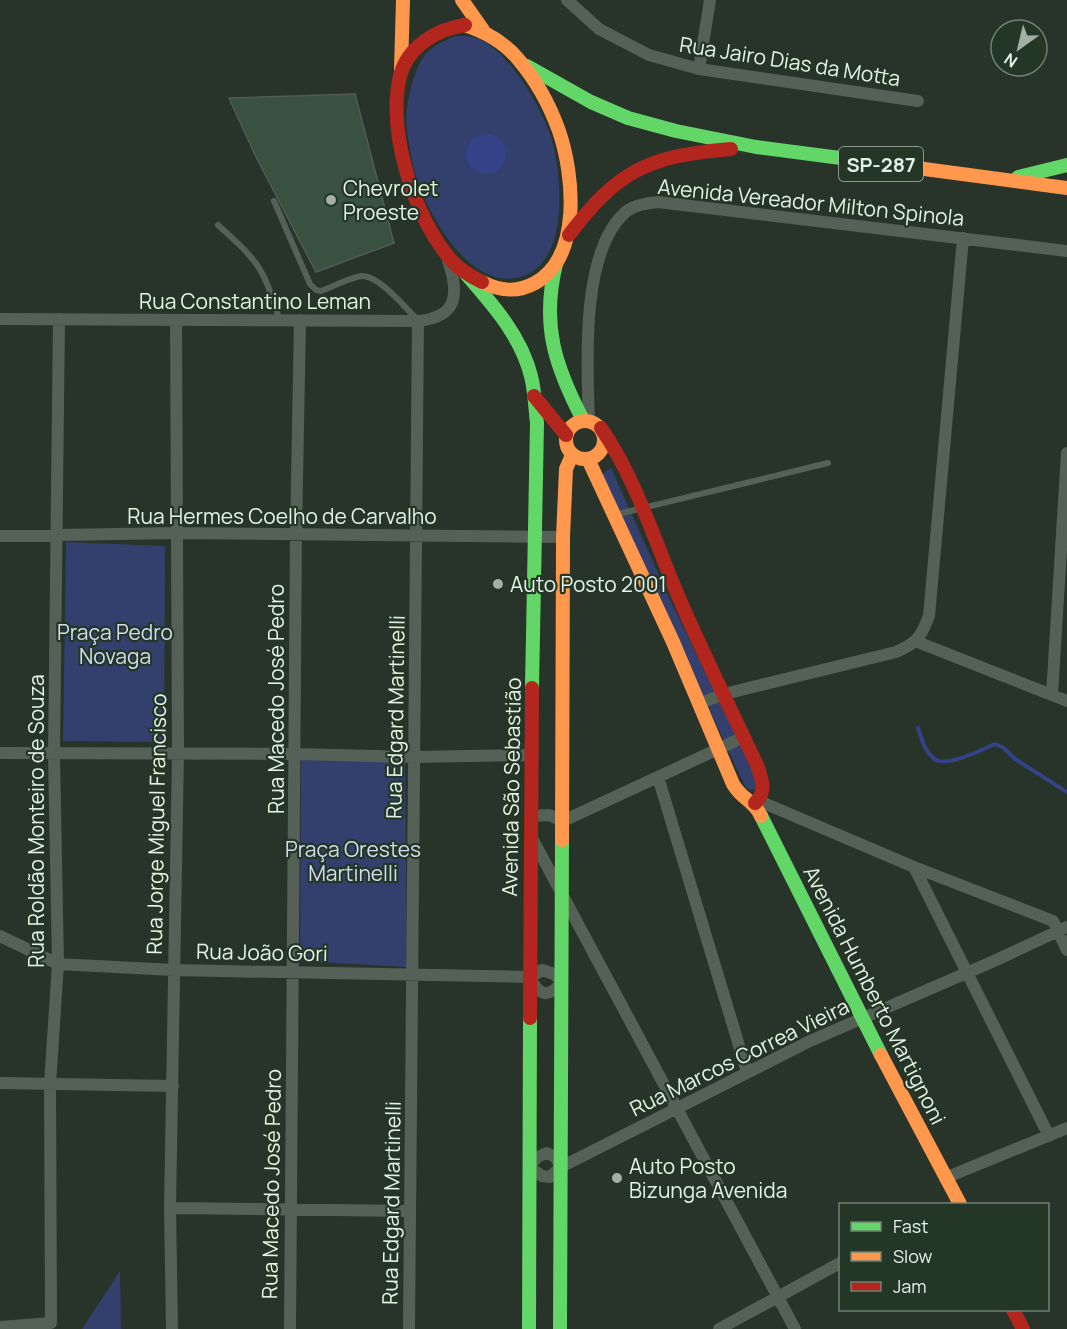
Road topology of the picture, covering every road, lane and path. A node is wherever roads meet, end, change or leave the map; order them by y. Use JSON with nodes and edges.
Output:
{"nodes":[{"id":1,"x":403,"y":0,"type":"edge"},
{"id":2,"x":462,"y":0,"type":"edge"},
{"id":3,"x":567,"y":0,"type":"edge"},
{"id":4,"x":710,"y":0,"type":"edge"},
{"id":5,"x":483,"y":30,"type":"junction"},
{"id":6,"x":522,"y":64,"type":"junction"},
{"id":7,"x":699,"y":69,"type":"junction"},
{"id":8,"x":400,"y":74,"type":"junction"},
{"id":9,"x":918,"y":101,"type":"dead end"},
{"id":10,"x":756,"y":147,"type":"junction"},
{"id":11,"x":1067,"y":165,"type":"edge"},
{"id":12,"x":1006,"y":180,"type":"junction"},
{"id":13,"x":1067,"y":188,"type":"edge"},
{"id":14,"x":274,"y":201,"type":"dead end"},
{"id":15,"x":218,"y":225,"type":"dead end"},
{"id":16,"x":963,"y":238,"type":"junction"},
{"id":17,"x":565,"y":240,"type":"junction"},
{"id":18,"x":1067,"y":251,"type":"edge"},
{"id":19,"x":447,"y":254,"type":"junction"},
{"id":20,"x":556,"y":264,"type":"junction"},
{"id":21,"x":461,"y":269,"type":"junction"},
{"id":22,"x":0,"y":319,"type":"edge"},
{"id":23,"x":59,"y":319,"type":"junction"},
{"id":24,"x":176,"y":320,"type":"junction"},
{"id":25,"x":280,"y":320,"type":"junction"},
{"id":26,"x":300,"y":320,"type":"junction"},
{"id":27,"x":418,"y":321,"type":"junction"},
{"id":28,"x":534,"y":393,"type":"junction"},
{"id":29,"x":564,"y":402,"type":"junction"},
{"id":30,"x":591,"y":423,"type":"junction"},
{"id":31,"x":566,"y":435,"type":"junction"},
{"id":32,"x":1067,"y":453,"type":"edge"},
{"id":33,"x":572,"y":455,"type":"junction"},
{"id":34,"x":588,"y":459,"type":"junction"},
{"id":35,"x":828,"y":463,"type":"dead end"},
{"id":36,"x":642,"y":507,"type":"junction"},
{"id":37,"x":614,"y":515,"type":"junction"},
{"id":38,"x":176,"y":533,"type":"junction"},
{"id":39,"x":296,"y":534,"type":"junction"},
{"id":40,"x":56,"y":535,"type":"junction"},
{"id":41,"x":0,"y":536,"type":"edge"},
{"id":42,"x":416,"y":536,"type":"junction"},
{"id":43,"x":563,"y":537,"type":"junction"},
{"id":44,"x":537,"y":538,"type":"junction"},
{"id":45,"x":549,"y":595,"type":"junction"},
{"id":46,"x":915,"y":641,"type":"junction"},
{"id":47,"x":724,"y":694,"type":"junction"},
{"id":48,"x":1052,"y":695,"type":"junction"},
{"id":49,"x":1067,"y":701,"type":"edge"},
{"id":50,"x":700,"y":703,"type":"junction"},
{"id":51,"x":744,"y":738,"type":"junction"},
{"id":52,"x":719,"y":749,"type":"junction"},
{"id":53,"x":0,"y":753,"type":"edge"},
{"id":54,"x":178,"y":753,"type":"junction"},
{"id":55,"x":54,"y":754,"type":"junction"},
{"id":56,"x":295,"y":754,"type":"junction"},
{"id":57,"x":531,"y":755,"type":"junction"},
{"id":58,"x":414,"y":757,"type":"junction"},
{"id":59,"x":658,"y":777,"type":"junction"},
{"id":60,"x":757,"y":802,"type":"junction"},
{"id":61,"x":531,"y":816,"type":"junction"},
{"id":62,"x":563,"y":821,"type":"junction"},
{"id":63,"x":531,"y":836,"type":"junction"},
{"id":64,"x":914,"y":867,"type":"junction"},
{"id":65,"x":561,"y":891,"type":"junction"},
{"id":66,"x":1062,"y":929,"type":"edge"},
{"id":67,"x":0,"y":936,"type":"edge"},
{"id":68,"x":1067,"y":950,"type":"edge"},
{"id":69,"x":58,"y":964,"type":"junction"},
{"id":70,"x":174,"y":970,"type":"junction"},
{"id":71,"x":293,"y":972,"type":"junction"},
{"id":72,"x":968,"y":972,"type":"junction"},
{"id":73,"x":412,"y":975,"type":"junction"},
{"id":74,"x":530,"y":977,"type":"junction"},
{"id":75,"x":562,"y":982,"type":"junction"},
{"id":76,"x":862,"y":1018,"type":"junction"},
{"id":77,"x":747,"y":1072,"type":"junction"},
{"id":78,"x":0,"y":1083,"type":"edge"},
{"id":79,"x":50,"y":1084,"type":"junction"},
{"id":80,"x":173,"y":1086,"type":"junction"},
{"id":81,"x":676,"y":1108,"type":"junction"},
{"id":82,"x":1067,"y":1128,"type":"edge"},
{"id":83,"x":1049,"y":1136,"type":"junction"},
{"id":84,"x":529,"y":1167,"type":"junction"},
{"id":85,"x":561,"y":1167,"type":"junction"},
{"id":86,"x":945,"y":1179,"type":"junction"},
{"id":87,"x":954,"y":1203,"type":"edge"},
{"id":88,"x":170,"y":1208,"type":"junction"},
{"id":89,"x":290,"y":1209,"type":"junction"},
{"id":90,"x":410,"y":1211,"type":"junction"},
{"id":91,"x":839,"y":1264,"type":"edge"},
{"id":92,"x":778,"y":1297,"type":"junction"},
{"id":93,"x":1014,"y":1311,"type":"edge"},
{"id":94,"x":0,"y":1327,"type":"edge"},
{"id":95,"x":172,"y":1329,"type":"edge"},
{"id":96,"x":290,"y":1329,"type":"edge"},
{"id":97,"x":409,"y":1329,"type":"edge"},
{"id":98,"x":529,"y":1329,"type":"edge"},
{"id":99,"x":560,"y":1329,"type":"edge"},
{"id":100,"x":719,"y":1329,"type":"edge"},
{"id":101,"x":795,"y":1329,"type":"edge"},
{"id":102,"x":1023,"y":1329,"type":"edge"}],
"edges":[{"from":1,"to":8,"type":"main road"},
{"from":2,"to":5,"type":"main road"},
{"from":3,"to":7,"type":"street","name":"Rua Jairo Dias da Motta"},
{"from":4,"to":7,"type":"street"},
{"from":5,"to":6,"type":"main road"},
{"from":5,"to":8,"type":"main road"},
{"from":6,"to":10,"type":"main road","number":"SP-287"},
{"from":6,"to":17,"type":"main road"},
{"from":7,"to":9,"type":"street","name":"Rua Jairo Dias da Motta"},
{"from":8,"to":19,"type":"main road"},
{"from":10,"to":12,"type":"main road","number":"SP-287"},
{"from":10,"to":17,"type":"main road","number":"SP-287"},
{"from":11,"to":12,"type":"main road"},
{"from":12,"to":13,"type":"main road","number":"SP-287"},
{"from":14,"to":27,"type":"lane"},
{"from":15,"to":25,"type":"lane"},
{"from":16,"to":18,"type":"street","name":"Avenida Vereador Milton Spinola"},
{"from":16,"to":30,"type":"street","name":"Avenida Vereador Milton Spinola"},
{"from":16,"to":46,"type":"street"},
{"from":17,"to":20,"type":"main road","name":"Avenida Humberto Martignoni"},
{"from":19,"to":21,"type":"main road"},
{"from":19,"to":27,"type":"street","name":"Rua Constantino Leman"},
{"from":20,"to":21,"type":"main road"},
{"from":20,"to":29,"type":"main road","name":"Avenida Humberto Martignoni"},
{"from":21,"to":28,"type":"main road","name":"Avenida São Sebastião"},
{"from":22,"to":23,"type":"street","name":"Rua Constantino Leman"},
{"from":23,"to":24,"type":"street","name":"Rua Constantino Leman"},
{"from":23,"to":40,"type":"street","name":"Rua Roldão Monteiro de Souza"},
{"from":24,"to":25,"type":"street","name":"Rua Constantino Leman"},
{"from":24,"to":38,"type":"street","name":"Rua Jorge Miguel Francisco"},
{"from":25,"to":26,"type":"street","name":"Rua Constantino Leman"},
{"from":26,"to":27,"type":"street","name":"Rua Constantino Leman"},
{"from":26,"to":39,"type":"street","name":"Rua Macedo José Pedro"},
{"from":27,"to":42,"type":"street","name":"Rua Edgard Martinelli"},
{"from":28,"to":29,"type":"main road"},
{"from":28,"to":31,"type":"main road"},
{"from":28,"to":44,"type":"main road","name":"Avenida São Sebastião"},
{"from":29,"to":30,"type":"main road","name":"Avenida Humberto Martignoni"},
{"from":30,"to":31,"type":"main road"},
{"from":30,"to":34,"type":"main road"},
{"from":30,"to":36,"type":"main road","name":"Avenida Humberto Martignoni"},
{"from":31,"to":33,"type":"main road"},
{"from":32,"to":48,"type":"street"},
{"from":33,"to":34,"type":"main road"},
{"from":33,"to":43,"type":"main road","name":"Avenida São Sebastião"},
{"from":34,"to":37,"type":"main road","name":"Avenida Humberto Martignoni"},
{"from":35,"to":36,"type":"lane"},
{"from":36,"to":37,"type":"lane"},
{"from":36,"to":47,"type":"main road","name":"Avenida Humberto Martignoni"},
{"from":37,"to":50,"type":"main road","name":"Avenida Humberto Martignoni"},
{"from":38,"to":39,"type":"street","name":"Rua Hermes Coelho de Carvalho"},
{"from":38,"to":40,"type":"street","name":"Rua Hermes Coelho de Carvalho"},
{"from":38,"to":54,"type":"street","name":"Rua Jorge Miguel Francisco"},
{"from":39,"to":42,"type":"street","name":"Rua Hermes Coelho de Carvalho"},
{"from":39,"to":56,"type":"street","name":"Rua Macedo José Pedro"},
{"from":40,"to":41,"type":"street","name":"Rua Hermes Coelho de Carvalho"},
{"from":40,"to":55,"type":"street","name":"Rua Roldão Monteiro de Souza"},
{"from":42,"to":44,"type":"street","name":"Rua Hermes Coelho de Carvalho"},
{"from":42,"to":58,"type":"street","name":"Rua Edgard Martinelli"},
{"from":43,"to":44,"type":"street","name":"Rua Hermes Coelho de Carvalho"},
{"from":43,"to":45,"type":"main road","name":"Avenida São Sebastião"},
{"from":44,"to":45,"type":"main road","name":"Avenida São Sebastião"},
{"from":45,"to":57,"type":"main road","name":"Avenida São Sebastião"},
{"from":45,"to":62,"type":"main road","name":"Avenida São Sebastião"},
{"from":46,"to":47,"type":"street"},
{"from":46,"to":48,"type":"street"},
{"from":47,"to":50,"type":"street"},
{"from":47,"to":51,"type":"main road","name":"Avenida Humberto Martignoni"},
{"from":48,"to":49,"type":"street"},
{"from":50,"to":52,"type":"main road","name":"Avenida Humberto Martignoni"},
{"from":51,"to":52,"type":"street"},
{"from":51,"to":60,"type":"main road","name":"Avenida Humberto Martignoni"},
{"from":52,"to":59,"type":"street"},
{"from":52,"to":60,"type":"main road","name":"Avenida Humberto Martignoni"},
{"from":53,"to":55,"type":"street"},
{"from":54,"to":55,"type":"street"},
{"from":54,"to":56,"type":"street"},
{"from":54,"to":70,"type":"street","name":"Rua Jorge Miguel Francisco"},
{"from":55,"to":69,"type":"street","name":"Rua Roldão Monteiro de Souza"},
{"from":56,"to":58,"type":"street"},
{"from":56,"to":71,"type":"street","name":"Rua Macedo José Pedro"},
{"from":57,"to":58,"type":"street"},
{"from":57,"to":61,"type":"main road","name":"Avenida São Sebastião"},
{"from":58,"to":73,"type":"street","name":"Rua Edgard Martinelli"},
{"from":59,"to":62,"type":"street"},
{"from":59,"to":77,"type":"street"},
{"from":60,"to":64,"type":"street"},
{"from":60,"to":76,"type":"main road","name":"Avenida Humberto Martignoni"},
{"from":61,"to":62,"type":"street"},
{"from":61,"to":63,"type":"main road","name":"Avenida São Sebastião"},
{"from":62,"to":65,"type":"main road","name":"Avenida São Sebastião"},
{"from":63,"to":65,"type":"street"},
{"from":63,"to":74,"type":"main road","name":"Avenida São Sebastião"},
{"from":64,"to":66,"type":"street"},
{"from":64,"to":72,"type":"street"},
{"from":65,"to":75,"type":"main road","name":"Avenida São Sebastião"},
{"from":65,"to":81,"type":"street"},
{"from":66,"to":68,"type":"street"},
{"from":66,"to":72,"type":"street","name":"Rua Marcos Correa Vieira"},
{"from":67,"to":69,"type":"street","name":"Rua João Gori"},
{"from":69,"to":70,"type":"street","name":"Rua João Gori"},
{"from":69,"to":79,"type":"street","name":"Rua Roldão Monteiro de Souza"},
{"from":70,"to":71,"type":"street","name":"Rua João Gori"},
{"from":70,"to":80,"type":"street","name":"Rua Jorge Miguel Francisco"},
{"from":71,"to":73,"type":"street","name":"Rua João Gori"},
{"from":71,"to":89,"type":"street","name":"Rua Macedo José Pedro"},
{"from":72,"to":76,"type":"street","name":"Rua Marcos Correa Vieira"},
{"from":72,"to":83,"type":"street"},
{"from":73,"to":74,"type":"street","name":"Rua João Gori"},
{"from":73,"to":90,"type":"street","name":"Rua Edgard Martinelli"},
{"from":74,"to":75,"type":"street"},
{"from":74,"to":75,"type":"street"},
{"from":74,"to":84,"type":"main road","name":"Avenida São Sebastião"},
{"from":75,"to":85,"type":"main road","name":"Avenida São Sebastião"},
{"from":76,"to":77,"type":"street","name":"Rua Marcos Correa Vieira"},
{"from":76,"to":86,"type":"main road","name":"Avenida Humberto Martignoni"},
{"from":77,"to":81,"type":"street","name":"Rua Marcos Correa Vieira"},
{"from":78,"to":79,"type":"street"},
{"from":79,"to":80,"type":"street"},
{"from":79,"to":94,"type":"street","name":"Rua Roldão Monteiro de Souza"},
{"from":80,"to":88,"type":"street","name":"Rua Jorge Miguel Francisco"},
{"from":81,"to":85,"type":"street","name":"Rua Marcos Correa Vieira"},
{"from":81,"to":92,"type":"street"},
{"from":82,"to":83,"type":"street"},
{"from":83,"to":86,"type":"street"},
{"from":84,"to":85,"type":"street","name":"Rua Marcos Correa Vieira"},
{"from":84,"to":85,"type":"street"},
{"from":84,"to":98,"type":"main road","name":"Avenida São Sebastião"},
{"from":85,"to":99,"type":"main road","name":"Avenida São Sebastião"},
{"from":86,"to":87,"type":"main road","name":"Avenida Humberto Martignoni"},
{"from":88,"to":89,"type":"street"},
{"from":88,"to":95,"type":"street","name":"Rua Jorge Miguel Francisco"},
{"from":89,"to":90,"type":"street"},
{"from":89,"to":96,"type":"street","name":"Rua Macedo José Pedro"},
{"from":90,"to":97,"type":"street","name":"Rua Edgard Martinelli"},
{"from":91,"to":92,"type":"street"},
{"from":92,"to":100,"type":"street"},
{"from":92,"to":101,"type":"street"},
{"from":93,"to":102,"type":"main road"}]}
